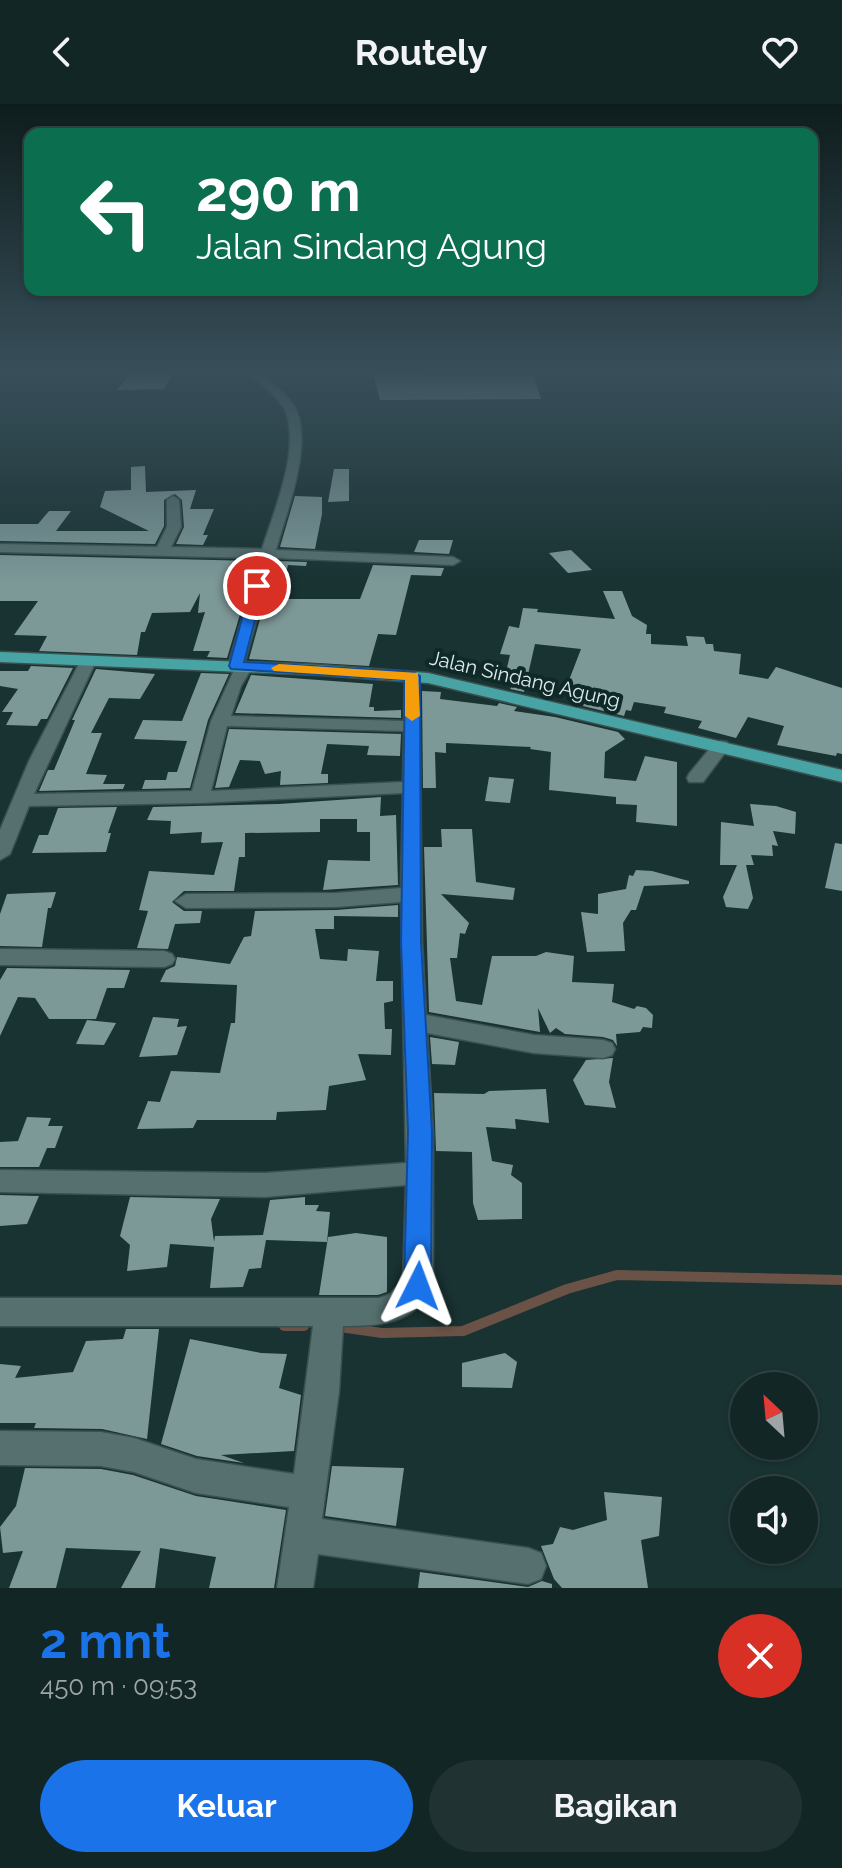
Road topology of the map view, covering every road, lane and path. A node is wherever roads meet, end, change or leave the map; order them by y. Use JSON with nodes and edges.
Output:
{"nodes":[{"id":1,"x":295,"y":443,"type":"edge"},
{"id":2,"x":173,"y":500,"type":"dead end"},
{"id":3,"x":0,"y":548,"type":"edge"},
{"id":4,"x":162,"y":551,"type":"junction"},
{"id":5,"x":266,"y":553,"type":"junction"},
{"id":6,"x":453,"y":561,"type":"dead end"},
{"id":7,"x":0,"y":657,"type":"edge"},
{"id":8,"x":88,"y":661,"type":"junction"},
{"id":9,"x":240,"y":666,"type":"junction"},
{"id":10,"x":413,"y":676,"type":"junction"},
{"id":11,"x":220,"y":721,"type":"junction"},
{"id":12,"x":412,"y":726,"type":"junction"},
{"id":13,"x":721,"y":746,"type":"junction"},
{"id":14,"x":842,"y":776,"type":"edge"},
{"id":15,"x":696,"y":778,"type":"dead end"},
{"id":16,"x":412,"y":787,"type":"junction"},
{"id":17,"x":200,"y":797,"type":"junction"},
{"id":18,"x":22,"y":800,"type":"junction"},
{"id":19,"x":0,"y":854,"type":"edge"},
{"id":20,"x":412,"y":894,"type":"junction"},
{"id":21,"x":186,"y":901,"type":"dead end"},
{"id":22,"x":0,"y":957,"type":"edge"},
{"id":23,"x":164,"y":959,"type":"dead end"},
{"id":24,"x":414,"y":1022,"type":"junction"},
{"id":25,"x":603,"y":1049,"type":"dead end"},
{"id":26,"x":419,"y":1173,"type":"junction"},
{"id":27,"x":0,"y":1181,"type":"edge"},
{"id":28,"x":0,"y":1312,"type":"edge"},
{"id":29,"x":329,"y":1312,"type":"junction"},
{"id":30,"x":0,"y":1448,"type":"edge"},
{"id":31,"x":307,"y":1493,"type":"junction"},
{"id":32,"x":301,"y":1534,"type":"junction"},
{"id":33,"x":528,"y":1566,"type":"dead end"},
{"id":34,"x":295,"y":1588,"type":"edge"}],
"edges":[{"from":1,"to":5,"type":"street"},
{"from":2,"to":4,"type":"street"},
{"from":3,"to":4,"type":"street"},
{"from":4,"to":5,"type":"street"},
{"from":5,"to":6,"type":"street"},
{"from":5,"to":9,"type":"street"},
{"from":7,"to":8,"type":"main road","name":"Jalan Sindang Agung"},
{"from":8,"to":9,"type":"main road","name":"Jalan Sindang Agung"},
{"from":8,"to":18,"type":"street"},
{"from":9,"to":10,"type":"main road","name":"Jalan Sindang Agung"},
{"from":9,"to":11,"type":"street"},
{"from":10,"to":12,"type":"street"},
{"from":10,"to":13,"type":"main road","name":"Jalan Sindang Agung"},
{"from":11,"to":12,"type":"street"},
{"from":11,"to":17,"type":"street"},
{"from":12,"to":16,"type":"street"},
{"from":13,"to":14,"type":"main road","name":"Jalan Sindang Agung"},
{"from":13,"to":15,"type":"street"},
{"from":16,"to":17,"type":"street"},
{"from":16,"to":20,"type":"street"},
{"from":17,"to":18,"type":"street"},
{"from":18,"to":19,"type":"street"},
{"from":20,"to":21,"type":"street"},
{"from":20,"to":24,"type":"street"},
{"from":22,"to":23,"type":"street"},
{"from":24,"to":25,"type":"street"},
{"from":24,"to":26,"type":"street"},
{"from":26,"to":27,"type":"street"},
{"from":26,"to":29,"type":"street"},
{"from":28,"to":29,"type":"street"},
{"from":29,"to":31,"type":"street"},
{"from":30,"to":31,"type":"street"},
{"from":31,"to":32,"type":"street"},
{"from":32,"to":33,"type":"street"},
{"from":32,"to":34,"type":"street"}]}
